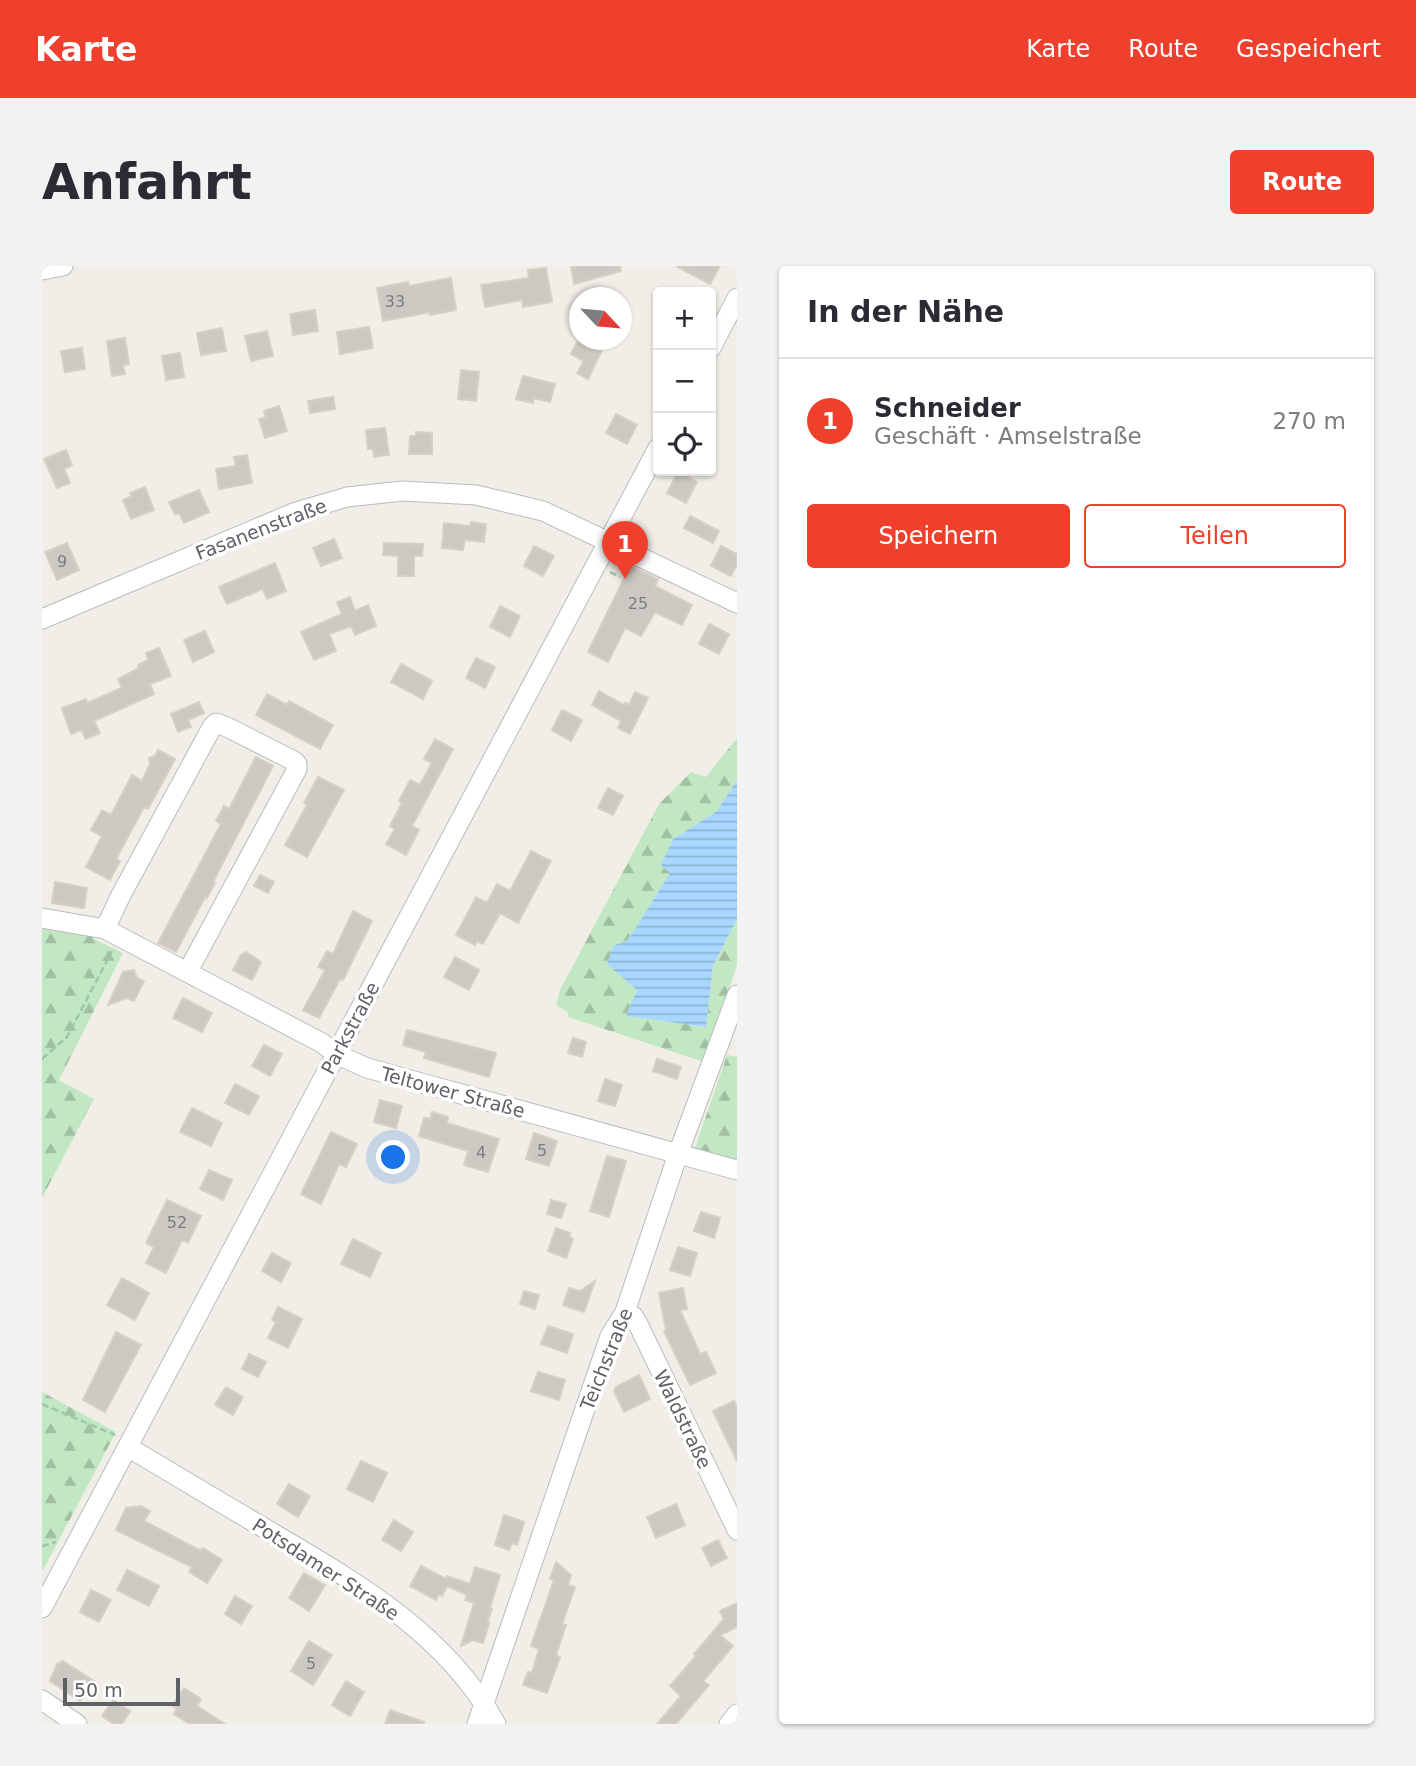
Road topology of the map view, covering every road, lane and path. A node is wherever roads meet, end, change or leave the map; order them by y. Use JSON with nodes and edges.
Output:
{"nodes":[{"id":1,"x":64,"y":266,"type":"edge"},
{"id":2,"x":42,"y":270,"type":"edge"},
{"id":3,"x":737,"y":298,"type":"edge"},
{"id":4,"x":716,"y":338,"type":"edge"},
{"id":5,"x":653,"y":457,"type":"edge"},
{"id":6,"x":609,"y":541,"type":"junction"},
{"id":7,"x":737,"y":603,"type":"edge"},
{"id":8,"x":42,"y":619,"type":"edge"},
{"id":9,"x":42,"y":918,"type":"edge"},
{"id":10,"x":105,"y":929,"type":"junction"},
{"id":11,"x":114,"y":948,"type":"dead end"},
{"id":12,"x":188,"y":971,"type":"junction"},
{"id":13,"x":737,"y":995,"type":"edge"},
{"id":14,"x":336,"y":1054,"type":"junction"},
{"id":15,"x":42,"y":1059,"type":"edge"},
{"id":16,"x":678,"y":1154,"type":"junction"},
{"id":17,"x":737,"y":1170,"type":"edge"},
{"id":18,"x":625,"y":1312,"type":"junction"},
{"id":19,"x":42,"y":1404,"type":"edge"},
{"id":20,"x":123,"y":1441,"type":"junction"},
{"id":21,"x":737,"y":1530,"type":"edge"},
{"id":22,"x":62,"y":1540,"type":"dead end"},
{"id":23,"x":42,"y":1546,"type":"edge"},
{"id":24,"x":42,"y":1608,"type":"edge"},
{"id":25,"x":42,"y":1700,"type":"edge"},
{"id":26,"x":484,"y":1702,"type":"junction"},
{"id":27,"x":737,"y":1714,"type":"edge"},
{"id":28,"x":77,"y":1724,"type":"edge"},
{"id":29,"x":477,"y":1724,"type":"edge"},
{"id":30,"x":496,"y":1724,"type":"edge"},
{"id":31,"x":729,"y":1724,"type":"edge"}],
"edges":[{"from":1,"to":2,"type":"street"},
{"from":3,"to":4,"type":"street"},
{"from":5,"to":6,"type":"street","name":"Parkstraße"},
{"from":6,"to":7,"type":"street","name":"Fasanenstraße"},
{"from":6,"to":8,"type":"street","name":"Fasanenstraße"},
{"from":6,"to":14,"type":"street","name":"Parkstraße"},
{"from":9,"to":10,"type":"street","name":"Teltower Straße"},
{"from":10,"to":12,"type":"street","name":"Teltower Straße"},
{"from":10,"to":12,"type":"street"},
{"from":11,"to":15,"type":"path"},
{"from":12,"to":14,"type":"street","name":"Teltower Straße"},
{"from":13,"to":16,"type":"street","name":"Teichstraße"},
{"from":14,"to":16,"type":"street","name":"Teltower Straße"},
{"from":14,"to":20,"type":"street","name":"Parkstraße"},
{"from":16,"to":17,"type":"street","name":"Teltower Straße"},
{"from":16,"to":18,"type":"street","name":"Teichstraße"},
{"from":18,"to":21,"type":"street","name":"Waldstraße"},
{"from":18,"to":26,"type":"street","name":"Teichstraße"},
{"from":19,"to":20,"type":"path"},
{"from":20,"to":24,"type":"street","name":"Parkstraße"},
{"from":20,"to":26,"type":"street","name":"Potsdamer Straße"},
{"from":22,"to":23,"type":"path"},
{"from":25,"to":28,"type":"street"},
{"from":26,"to":29,"type":"street","name":"Teichstraße"},
{"from":26,"to":30,"type":"street","name":"Potsdamer Straße"},
{"from":27,"to":31,"type":"street"}]}
